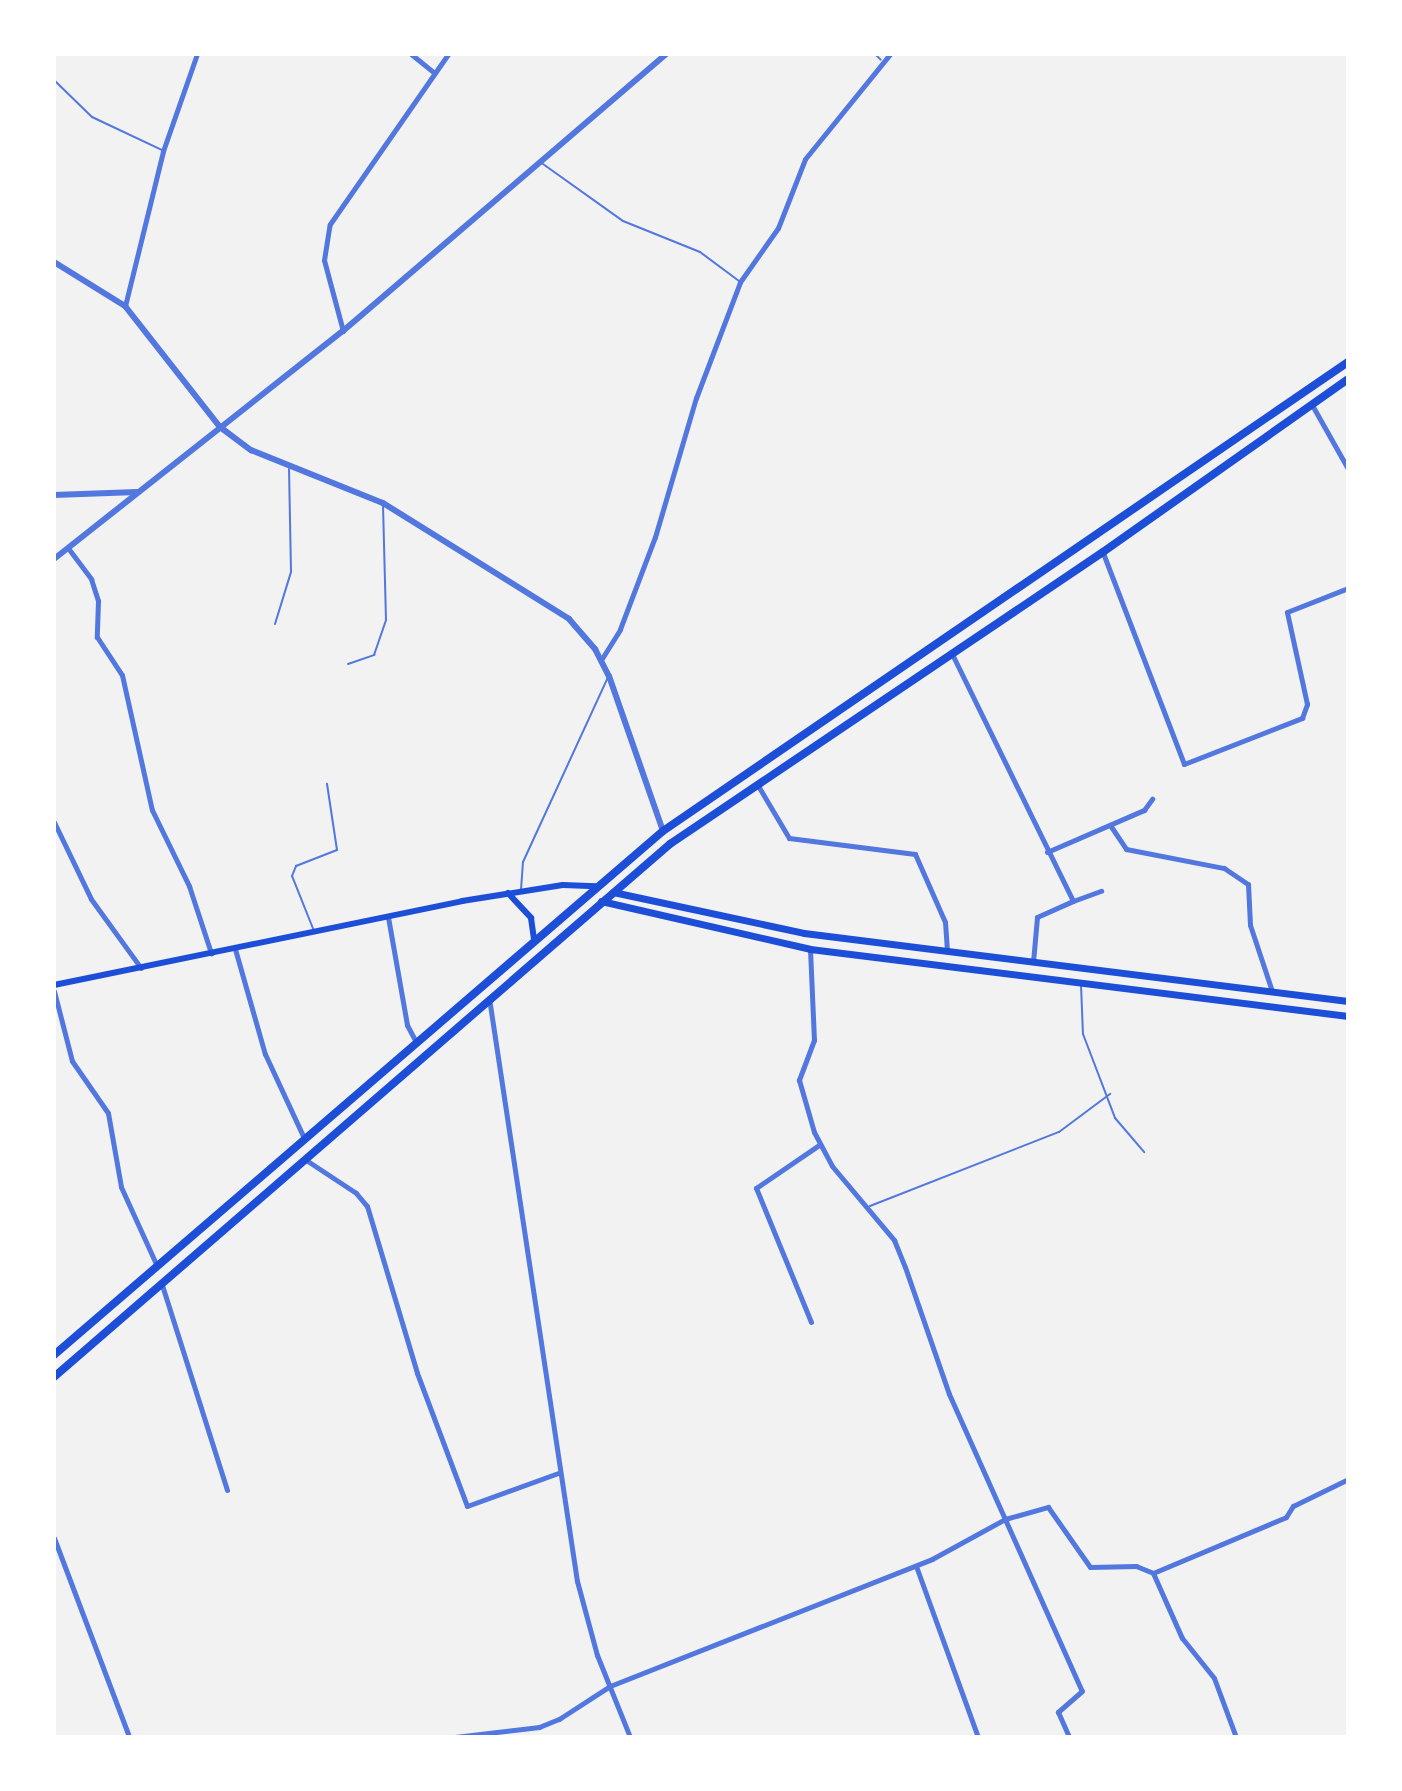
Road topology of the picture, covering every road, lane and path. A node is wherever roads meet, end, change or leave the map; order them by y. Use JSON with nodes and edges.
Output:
{"nodes":[{"id":1,"x":197,"y":54,"type":"edge"},
{"id":2,"x":411,"y":54,"type":"edge"},
{"id":3,"x":448,"y":54,"type":"edge"},
{"id":4,"x":666,"y":54,"type":"edge"},
{"id":5,"x":875,"y":54,"type":"edge"},
{"id":6,"x":890,"y":54,"type":"edge"},
{"id":7,"x":881,"y":60,"type":"junction"},
{"id":8,"x":433,"y":72,"type":"junction"},
{"id":9,"x":54,"y":80,"type":"edge"},
{"id":10,"x":163,"y":151,"type":"junction"},
{"id":11,"x":542,"y":163,"type":"junction"},
{"id":12,"x":54,"y":262,"type":"edge"},
{"id":13,"x":740,"y":282,"type":"junction"},
{"id":14,"x":125,"y":306,"type":"junction"},
{"id":15,"x":343,"y":331,"type":"junction"},
{"id":16,"x":1348,"y":362,"type":"edge"},
{"id":17,"x":1348,"y":379,"type":"edge"},
{"id":18,"x":1305,"y":392,"type":"junction"},
{"id":19,"x":1312,"y":404,"type":"junction"},
{"id":20,"x":220,"y":427,"type":"junction"},
{"id":21,"x":289,"y":469,"type":"junction"},
{"id":22,"x":1348,"y":469,"type":"edge"},
{"id":23,"x":137,"y":492,"type":"junction"},
{"id":24,"x":54,"y":495,"type":"edge"},
{"id":25,"x":383,"y":503,"type":"junction"},
{"id":26,"x":68,"y":548,"type":"junction"},
{"id":27,"x":1103,"y":552,"type":"junction"},
{"id":28,"x":54,"y":559,"type":"edge"},
{"id":29,"x":1348,"y":588,"type":"edge"},
{"id":30,"x":275,"y":624,"type":"dead end"},
{"id":31,"x":951,"y":653,"type":"junction"},
{"id":32,"x":601,"y":660,"type":"junction"},
{"id":33,"x":348,"y":664,"type":"dead end"},
{"id":34,"x":609,"y":676,"type":"junction"},
{"id":35,"x":756,"y":783,"type":"junction"},
{"id":36,"x":327,"y":784,"type":"dead end"},
{"id":37,"x":1152,"y":799,"type":"dead end"},
{"id":38,"x":54,"y":822,"type":"edge"},
{"id":39,"x":1110,"y":825,"type":"junction"},
{"id":40,"x":663,"y":831,"type":"junction"},
{"id":41,"x":670,"y":844,"type":"junction"},
{"id":42,"x":1047,"y":852,"type":"junction"},
{"id":43,"x":596,"y":886,"type":"junction"},
{"id":44,"x":521,"y":891,"type":"junction"},
{"id":45,"x":1101,"y":891,"type":"dead end"},
{"id":46,"x":613,"y":892,"type":"junction"},
{"id":47,"x":508,"y":893,"type":"junction"},
{"id":48,"x":601,"y":901,"type":"junction"},
{"id":49,"x":1073,"y":901,"type":"junction"},
{"id":50,"x":388,"y":917,"type":"junction"},
{"id":51,"x":314,"y":932,"type":"junction"},
{"id":52,"x":534,"y":939,"type":"junction"},
{"id":53,"x":235,"y":949,"type":"junction"},
{"id":54,"x":810,"y":949,"type":"junction"},
{"id":55,"x":947,"y":951,"type":"junction"},
{"id":56,"x":211,"y":953,"type":"junction"},
{"id":57,"x":1033,"y":962,"type":"junction"},
{"id":58,"x":142,"y":968,"type":"junction"},
{"id":59,"x":1081,"y":983,"type":"junction"},
{"id":60,"x":54,"y":985,"type":"edge"},
{"id":61,"x":54,"y":991,"type":"edge"},
{"id":62,"x":1272,"y":992,"type":"junction"},
{"id":63,"x":489,"y":997,"type":"junction"},
{"id":64,"x":1348,"y":1001,"type":"edge"},
{"id":65,"x":1348,"y":1016,"type":"edge"},
{"id":66,"x":416,"y":1042,"type":"junction"},
{"id":67,"x":1110,"y":1094,"type":"junction"},
{"id":68,"x":304,"y":1138,"type":"junction"},
{"id":69,"x":819,"y":1145,"type":"junction"},
{"id":70,"x":1144,"y":1152,"type":"dead end"},
{"id":71,"x":306,"y":1160,"type":"junction"},
{"id":72,"x":867,"y":1207,"type":"junction"},
{"id":73,"x":157,"y":1267,"type":"junction"},
{"id":74,"x":162,"y":1283,"type":"junction"},
{"id":75,"x":811,"y":1322,"type":"dead end"},
{"id":76,"x":54,"y":1355,"type":"edge"},
{"id":77,"x":54,"y":1377,"type":"edge"},
{"id":78,"x":558,"y":1473,"type":"junction"},
{"id":79,"x":1348,"y":1479,"type":"edge"},
{"id":80,"x":227,"y":1490,"type":"dead end"},
{"id":81,"x":1005,"y":1519,"type":"junction"},
{"id":82,"x":54,"y":1538,"type":"edge"},
{"id":83,"x":916,"y":1566,"type":"junction"},
{"id":84,"x":1153,"y":1573,"type":"junction"},
{"id":85,"x":610,"y":1686,"type":"junction"},
{"id":86,"x":129,"y":1737,"type":"edge"},
{"id":87,"x":455,"y":1737,"type":"edge"},
{"id":88,"x":630,"y":1737,"type":"edge"},
{"id":89,"x":978,"y":1737,"type":"edge"},
{"id":90,"x":1069,"y":1737,"type":"edge"},
{"id":91,"x":1236,"y":1737,"type":"edge"}],
"edges":[{"from":1,"to":10,"type":"street"},
{"from":2,"to":8,"type":"street"},
{"from":3,"to":8,"type":"street"},
{"from":4,"to":11,"type":"street"},
{"from":5,"to":7,"type":"lane"},
{"from":6,"to":7,"type":"street"},
{"from":7,"to":13,"type":"street"},
{"from":8,"to":15,"type":"street"},
{"from":9,"to":10,"type":"lane"},
{"from":10,"to":14,"type":"street"},
{"from":11,"to":13,"type":"lane"},
{"from":11,"to":15,"type":"street"},
{"from":12,"to":14,"type":"street"},
{"from":13,"to":32,"type":"street"},
{"from":14,"to":20,"type":"street"},
{"from":15,"to":20,"type":"street"},
{"from":16,"to":18,"type":"highway"},
{"from":17,"to":19,"type":"highway"},
{"from":18,"to":19,"type":"highway"},
{"from":18,"to":40,"type":"highway"},
{"from":19,"to":22,"type":"street"},
{"from":19,"to":27,"type":"highway"},
{"from":20,"to":21,"type":"street"},
{"from":20,"to":23,"type":"street"},
{"from":21,"to":25,"type":"street"},
{"from":21,"to":30,"type":"lane"},
{"from":23,"to":24,"type":"street"},
{"from":23,"to":26,"type":"street"},
{"from":25,"to":32,"type":"street"},
{"from":25,"to":33,"type":"lane"},
{"from":26,"to":28,"type":"street"},
{"from":26,"to":56,"type":"street"},
{"from":27,"to":29,"type":"street"},
{"from":27,"to":31,"type":"highway"},
{"from":31,"to":35,"type":"highway"},
{"from":31,"to":42,"type":"street"},
{"from":32,"to":34,"type":"street"},
{"from":34,"to":40,"type":"street"},
{"from":34,"to":44,"type":"lane"},
{"from":35,"to":41,"type":"highway"},
{"from":35,"to":55,"type":"street"},
{"from":36,"to":51,"type":"lane"},
{"from":37,"to":39,"type":"street"},
{"from":38,"to":58,"type":"street"},
{"from":39,"to":42,"type":"street"},
{"from":39,"to":62,"type":"street"},
{"from":40,"to":41,"type":"highway"},
{"from":40,"to":43,"type":"highway"},
{"from":41,"to":46,"type":"highway"},
{"from":42,"to":49,"type":"street"},
{"from":43,"to":44,"type":"main road"},
{"from":43,"to":46,"type":"highway"},
{"from":43,"to":48,"type":"highway"},
{"from":43,"to":52,"type":"highway"},
{"from":44,"to":47,"type":"main road"},
{"from":45,"to":49,"type":"street"},
{"from":46,"to":48,"type":"highway"},
{"from":46,"to":55,"type":"main road"},
{"from":47,"to":50,"type":"main road"},
{"from":47,"to":52,"type":"main road"},
{"from":48,"to":54,"type":"main road"},
{"from":48,"to":63,"type":"highway"},
{"from":49,"to":57,"type":"street"},
{"from":50,"to":51,"type":"main road"},
{"from":50,"to":66,"type":"street"},
{"from":51,"to":53,"type":"main road"},
{"from":52,"to":66,"type":"highway"},
{"from":53,"to":56,"type":"main road"},
{"from":53,"to":68,"type":"street"},
{"from":54,"to":59,"type":"main road"},
{"from":54,"to":69,"type":"street"},
{"from":55,"to":57,"type":"main road"},
{"from":56,"to":58,"type":"main road"},
{"from":57,"to":62,"type":"main road"},
{"from":58,"to":60,"type":"main road"},
{"from":59,"to":65,"type":"main road"},
{"from":59,"to":67,"type":"lane"},
{"from":61,"to":73,"type":"street"},
{"from":62,"to":64,"type":"main road"},
{"from":63,"to":71,"type":"highway"},
{"from":63,"to":78,"type":"street"},
{"from":66,"to":68,"type":"highway"},
{"from":67,"to":70,"type":"lane"},
{"from":67,"to":72,"type":"lane"},
{"from":68,"to":73,"type":"highway"},
{"from":69,"to":72,"type":"street"},
{"from":69,"to":75,"type":"street"},
{"from":71,"to":74,"type":"highway"},
{"from":71,"to":78,"type":"street"},
{"from":72,"to":81,"type":"street"},
{"from":73,"to":76,"type":"highway"},
{"from":74,"to":77,"type":"highway"},
{"from":74,"to":80,"type":"street"},
{"from":78,"to":85,"type":"street"},
{"from":79,"to":84,"type":"street"},
{"from":81,"to":83,"type":"street"},
{"from":81,"to":84,"type":"street"},
{"from":81,"to":90,"type":"street"},
{"from":82,"to":86,"type":"street"},
{"from":83,"to":85,"type":"street"},
{"from":83,"to":89,"type":"street"},
{"from":84,"to":91,"type":"street"},
{"from":85,"to":87,"type":"street"},
{"from":85,"to":88,"type":"street"}]}
